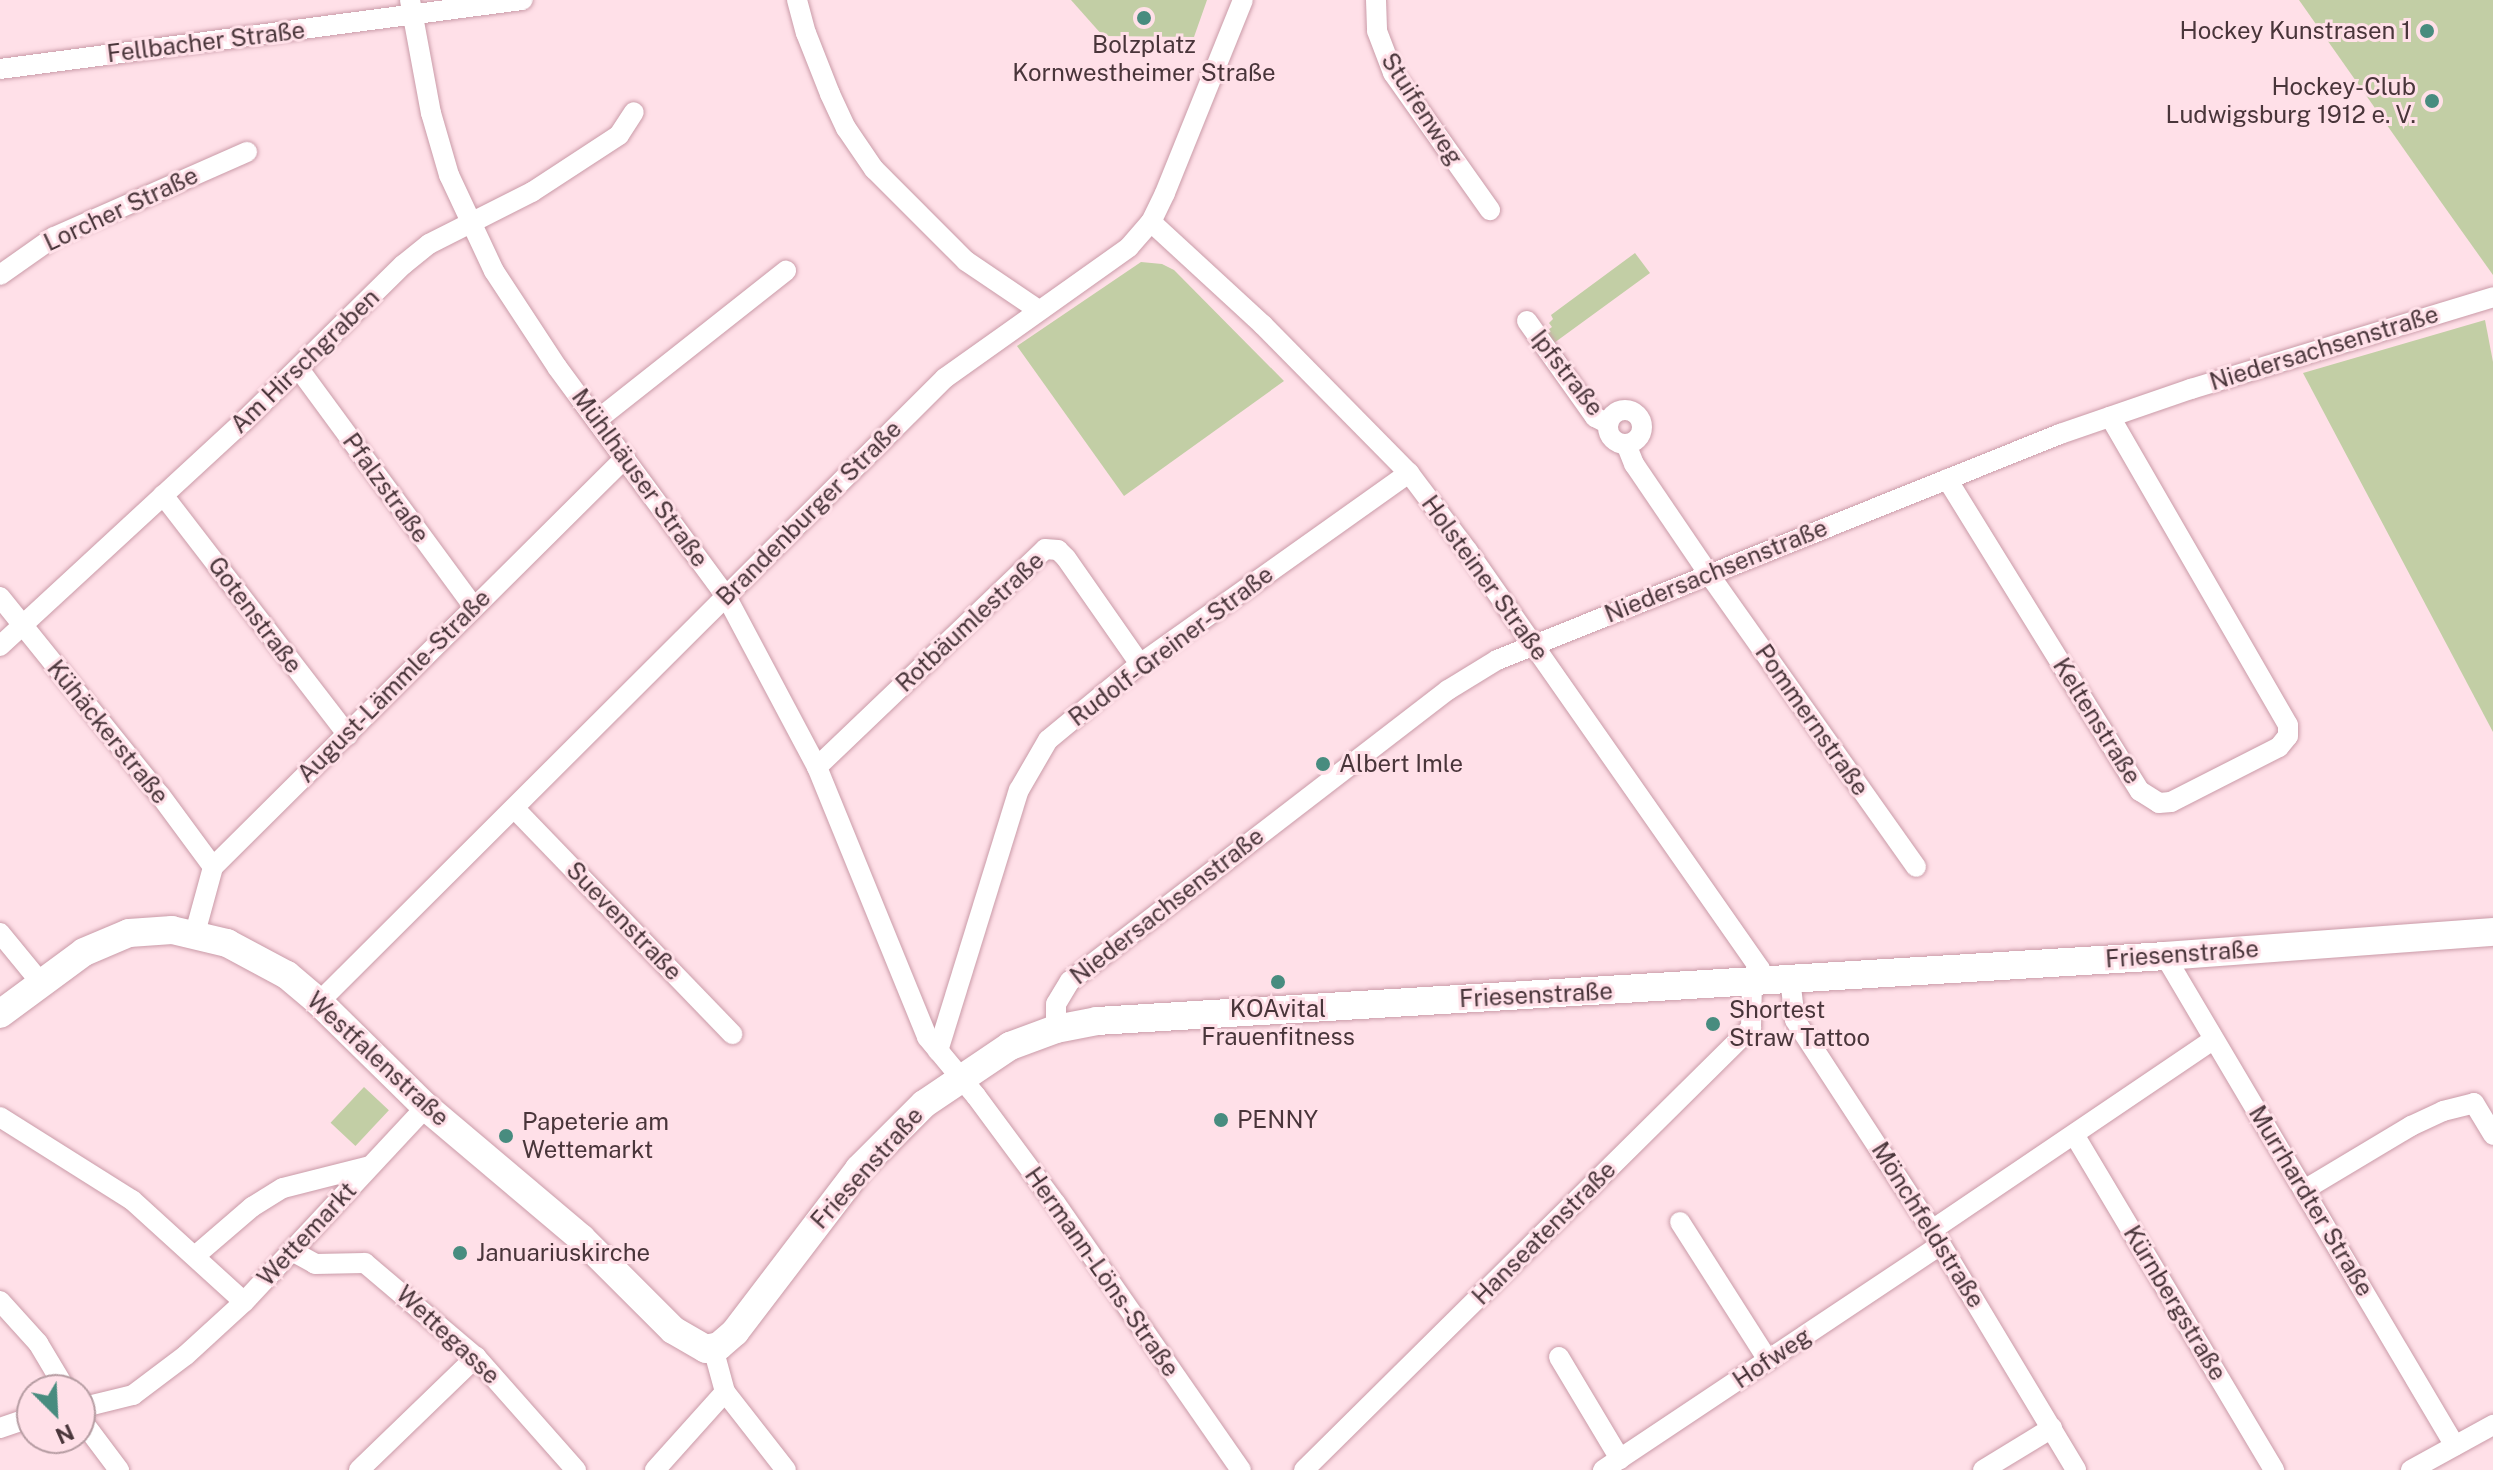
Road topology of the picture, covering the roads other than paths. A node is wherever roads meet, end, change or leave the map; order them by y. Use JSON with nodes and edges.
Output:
{"nodes":[{"id":1,"x":522,"y":0,"type":"edge"},
{"id":2,"x":797,"y":0,"type":"edge"},
{"id":3,"x":1243,"y":0,"type":"edge"},
{"id":4,"x":1376,"y":0,"type":"edge"},
{"id":5,"x":412,"y":8,"type":"edge"},
{"id":6,"x":0,"y":69,"type":"edge"},
{"id":7,"x":634,"y":112,"type":"dead end"},
{"id":8,"x":247,"y":152,"type":"dead end"},
{"id":9,"x":1490,"y":210,"type":"dead end"},
{"id":10,"x":1151,"y":222,"type":"junction"},
{"id":11,"x":470,"y":225,"type":"junction"},
{"id":12,"x":786,"y":271,"type":"dead end"},
{"id":13,"x":0,"y":275,"type":"edge"},
{"id":14,"x":2492,"y":302,"type":"edge"},
{"id":15,"x":1037,"y":309,"type":"junction"},
{"id":16,"x":1527,"y":321,"type":"dead end"},
{"id":17,"x":299,"y":369,"type":"junction"},
{"id":18,"x":2110,"y":417,"type":"junction"},
{"id":19,"x":597,"y":420,"type":"junction"},
{"id":20,"x":1608,"y":424,"type":"junction"},
{"id":21,"x":1626,"y":444,"type":"junction"},
{"id":22,"x":625,"y":458,"type":"junction"},
{"id":23,"x":1409,"y":473,"type":"junction"},
{"id":24,"x":1947,"y":479,"type":"junction"},
{"id":25,"x":163,"y":495,"type":"junction"},
{"id":26,"x":1708,"y":573,"type":"junction"},
{"id":27,"x":726,"y":596,"type":"junction"},
{"id":28,"x":0,"y":597,"type":"edge"},
{"id":29,"x":474,"y":607,"type":"junction"},
{"id":30,"x":22,"y":625,"type":"junction"},
{"id":31,"x":1534,"y":644,"type":"junction"},
{"id":32,"x":0,"y":646,"type":"edge"},
{"id":33,"x":1140,"y":664,"type":"junction"},
{"id":34,"x":348,"y":735,"type":"junction"},
{"id":35,"x":817,"y":767,"type":"junction"},
{"id":36,"x":515,"y":809,"type":"junction"},
{"id":37,"x":213,"y":867,"type":"junction"},
{"id":38,"x":1916,"y":867,"type":"dead end"},
{"id":39,"x":2493,"y":932,"type":"edge"},
{"id":40,"x":0,"y":933,"type":"edge"},
{"id":41,"x":195,"y":933,"type":"junction"},
{"id":42,"x":2165,"y":956,"type":"junction"},
{"id":43,"x":1790,"y":979,"type":"junction"},
{"id":44,"x":1757,"y":981,"type":"junction"},
{"id":45,"x":41,"y":983,"type":"junction"},
{"id":46,"x":319,"y":1002,"type":"junction"},
{"id":47,"x":0,"y":1014,"type":"edge"},
{"id":48,"x":1056,"y":1029,"type":"junction"},
{"id":49,"x":732,"y":1034,"type":"dead end"},
{"id":50,"x":2213,"y":1040,"type":"junction"},
{"id":51,"x":938,"y":1051,"type":"junction"},
{"id":52,"x":960,"y":1077,"type":"junction"},
{"id":53,"x":426,"y":1107,"type":"junction"},
{"id":54,"x":0,"y":1117,"type":"edge"},
{"id":55,"x":2493,"y":1135,"type":"edge"},
{"id":56,"x":2075,"y":1136,"type":"junction"},
{"id":57,"x":370,"y":1166,"type":"junction"},
{"id":58,"x":2304,"y":1190,"type":"junction"},
{"id":59,"x":1680,"y":1222,"type":"dead end"},
{"id":60,"x":1936,"y":1237,"type":"junction"},
{"id":61,"x":292,"y":1251,"type":"junction"},
{"id":62,"x":195,"y":1256,"type":"junction"},
{"id":63,"x":0,"y":1301,"type":"edge"},
{"id":64,"x":244,"y":1302,"type":"junction"},
{"id":65,"x":713,"y":1348,"type":"junction"},
{"id":66,"x":476,"y":1357,"type":"junction"},
{"id":67,"x":1559,"y":1357,"type":"dead end"},
{"id":68,"x":1768,"y":1360,"type":"junction"},
{"id":69,"x":56,"y":1374,"type":"edge"},
{"id":70,"x":725,"y":1392,"type":"junction"},
{"id":71,"x":96,"y":1405,"type":"edge"},
{"id":72,"x":2493,"y":1425,"type":"edge"},
{"id":73,"x":2052,"y":1428,"type":"junction"},
{"id":74,"x":96,"y":1439,"type":"edge"},
{"id":75,"x":2455,"y":1446,"type":"junction"},
{"id":76,"x":1611,"y":1464,"type":"edge"},
{"id":77,"x":119,"y":1470,"type":"edge"},
{"id":78,"x":359,"y":1470,"type":"edge"},
{"id":79,"x":576,"y":1470,"type":"edge"},
{"id":80,"x":655,"y":1470,"type":"edge"},
{"id":81,"x":786,"y":1470,"type":"edge"},
{"id":82,"x":1241,"y":1470,"type":"edge"},
{"id":83,"x":1304,"y":1470,"type":"edge"},
{"id":84,"x":1983,"y":1470,"type":"edge"},
{"id":85,"x":2076,"y":1470,"type":"edge"},
{"id":86,"x":2274,"y":1470,"type":"edge"},
{"id":87,"x":2411,"y":1470,"type":"edge"}],
"edges":[{"from":1,"to":5,"type":"street","name":"Fellbacher Straße"},
{"from":2,"to":15,"type":"street"},
{"from":3,"to":10,"type":"street","name":"Brandenburger Straße"},
{"from":4,"to":9,"type":"street","name":"Stuifenweg"},
{"from":5,"to":6,"type":"street","name":"Fellbacher Straße"},
{"from":5,"to":11,"type":"street","name":"Mühlhäuser Straße"},
{"from":7,"to":11,"type":"street","name":"Am Hirschgraben"},
{"from":8,"to":13,"type":"street","name":"Lorcher Straße"},
{"from":10,"to":15,"type":"street","name":"Brandenburger Straße"},
{"from":10,"to":23,"type":"street","name":"Holsteiner Straße"},
{"from":11,"to":17,"type":"street","name":"Am Hirschgraben"},
{"from":11,"to":19,"type":"street","name":"Mühlhäuser Straße"},
{"from":12,"to":19,"type":"street"},
{"from":14,"to":18,"type":"street","name":"Niedersachsenstraße"},
{"from":15,"to":27,"type":"street","name":"Brandenburger Straße"},
{"from":16,"to":20,"type":"street","name":"Ipfstraße"},
{"from":17,"to":25,"type":"street","name":"Am Hirschgraben"},
{"from":17,"to":29,"type":"street","name":"Pfalzstraße"},
{"from":18,"to":24,"type":"street","name":"Niedersachsenstraße"},
{"from":18,"to":24,"type":"street","name":"Keltenstraße"},
{"from":19,"to":22,"type":"street","name":"Mühlhäuser Straße"},
{"from":20,"to":21,"type":"street","name":"Ipfstraße"},
{"from":20,"to":21,"type":"street","name":"Ipfstraße"},
{"from":21,"to":26,"type":"street","name":"Ipfstraße"},
{"from":22,"to":27,"type":"street","name":"Mühlhäuser Straße"},
{"from":22,"to":29,"type":"street","name":"August-Lämmle-Straße"},
{"from":23,"to":31,"type":"street","name":"Holsteiner Straße"},
{"from":23,"to":33,"type":"street","name":"Rudolf-Greiner-Straße"},
{"from":24,"to":26,"type":"street","name":"Niedersachsenstraße"},
{"from":25,"to":30,"type":"street","name":"Am Hirschgraben"},
{"from":25,"to":34,"type":"street","name":"Gotenstraße"},
{"from":26,"to":31,"type":"street","name":"Niedersachsenstraße"},
{"from":26,"to":38,"type":"street","name":"Pommernstraße"},
{"from":27,"to":35,"type":"street","name":"Mühlhäuser Straße"},
{"from":27,"to":36,"type":"street","name":"Brandenburger Straße"},
{"from":28,"to":30,"type":"street","name":"Kühäckerstraße"},
{"from":29,"to":34,"type":"street","name":"August-Lämmle-Straße"},
{"from":30,"to":32,"type":"street","name":"Am Hirschgraben"},
{"from":30,"to":37,"type":"street","name":"Kühäckerstraße"},
{"from":31,"to":44,"type":"street","name":"Holsteiner Straße"},
{"from":31,"to":48,"type":"street","name":"Niedersachsenstraße"},
{"from":33,"to":35,"type":"street","name":"Rotbäumlestraße"},
{"from":33,"to":51,"type":"street","name":"Rudolf-Greiner-Straße"},
{"from":34,"to":37,"type":"street","name":"August-Lämmle-Straße"},
{"from":35,"to":51,"type":"street","name":"Mühlhäuser Straße"},
{"from":36,"to":46,"type":"street","name":"Brandenburger Straße"},
{"from":36,"to":49,"type":"street","name":"Suevenstraße"},
{"from":37,"to":41,"type":"street"},
{"from":39,"to":42,"type":"main road","name":"Friesenstraße"},
{"from":40,"to":45,"type":"street"},
{"from":41,"to":45,"type":"main road","name":"Westfalenstraße"},
{"from":41,"to":46,"type":"main road","name":"Westfalenstraße"},
{"from":42,"to":43,"type":"main road","name":"Friesenstraße"},
{"from":42,"to":50,"type":"street","name":"Murrhardter Straße"},
{"from":43,"to":44,"type":"main road","name":"Friesenstraße"},
{"from":43,"to":60,"type":"street","name":"Mönchfeldstraße"},
{"from":44,"to":48,"type":"main road","name":"Friesenstraße"},
{"from":44,"to":83,"type":"street","name":"Hanseatenstraße"},
{"from":45,"to":47,"type":"main road","name":"Westfalenstraße"},
{"from":46,"to":53,"type":"main road","name":"Westfalenstraße"},
{"from":48,"to":52,"type":"main road","name":"Friesenstraße"},
{"from":50,"to":56,"type":"street","name":"Hofweg"},
{"from":50,"to":58,"type":"street","name":"Murrhardter Straße"},
{"from":51,"to":52,"type":"street","name":"Mühlhäuser Straße"},
{"from":52,"to":65,"type":"main road","name":"Friesenstraße"},
{"from":52,"to":82,"type":"street","name":"Hermann-Löns-Straße"},
{"from":53,"to":57,"type":"street","name":"Wettemarkt"},
{"from":53,"to":65,"type":"main road","name":"Westfalenstraße"},
{"from":54,"to":62,"type":"street"},
{"from":55,"to":58,"type":"street"},
{"from":56,"to":60,"type":"street","name":"Hofweg"},
{"from":56,"to":86,"type":"street","name":"Kürnbergstraße"},
{"from":57,"to":61,"type":"street","name":"Wettemarkt"},
{"from":57,"to":62,"type":"street","name":"Wettemarkt"},
{"from":58,"to":75,"type":"street","name":"Murrhardter Straße"},
{"from":59,"to":68,"type":"street"},
{"from":60,"to":68,"type":"street","name":"Hofweg"},
{"from":60,"to":73,"type":"street","name":"Mönchfeldstraße"},
{"from":61,"to":64,"type":"street","name":"Wettemarkt"},
{"from":61,"to":66,"type":"street","name":"Wettegasse"},
{"from":62,"to":64,"type":"street"},
{"from":63,"to":69,"type":"street"},
{"from":64,"to":71,"type":"street","name":"Wettemarkt"},
{"from":65,"to":70,"type":"street"},
{"from":66,"to":78,"type":"street"},
{"from":66,"to":79,"type":"street","name":"Wettegasse"},
{"from":67,"to":76,"type":"street"},
{"from":68,"to":76,"type":"street","name":"Hofweg"},
{"from":70,"to":80,"type":"street"},
{"from":70,"to":81,"type":"street"},
{"from":72,"to":75,"type":"street"},
{"from":73,"to":84,"type":"street"},
{"from":73,"to":85,"type":"street","name":"Mönchfeldstraße"},
{"from":74,"to":77,"type":"street"},
{"from":75,"to":87,"type":"street"}]}
